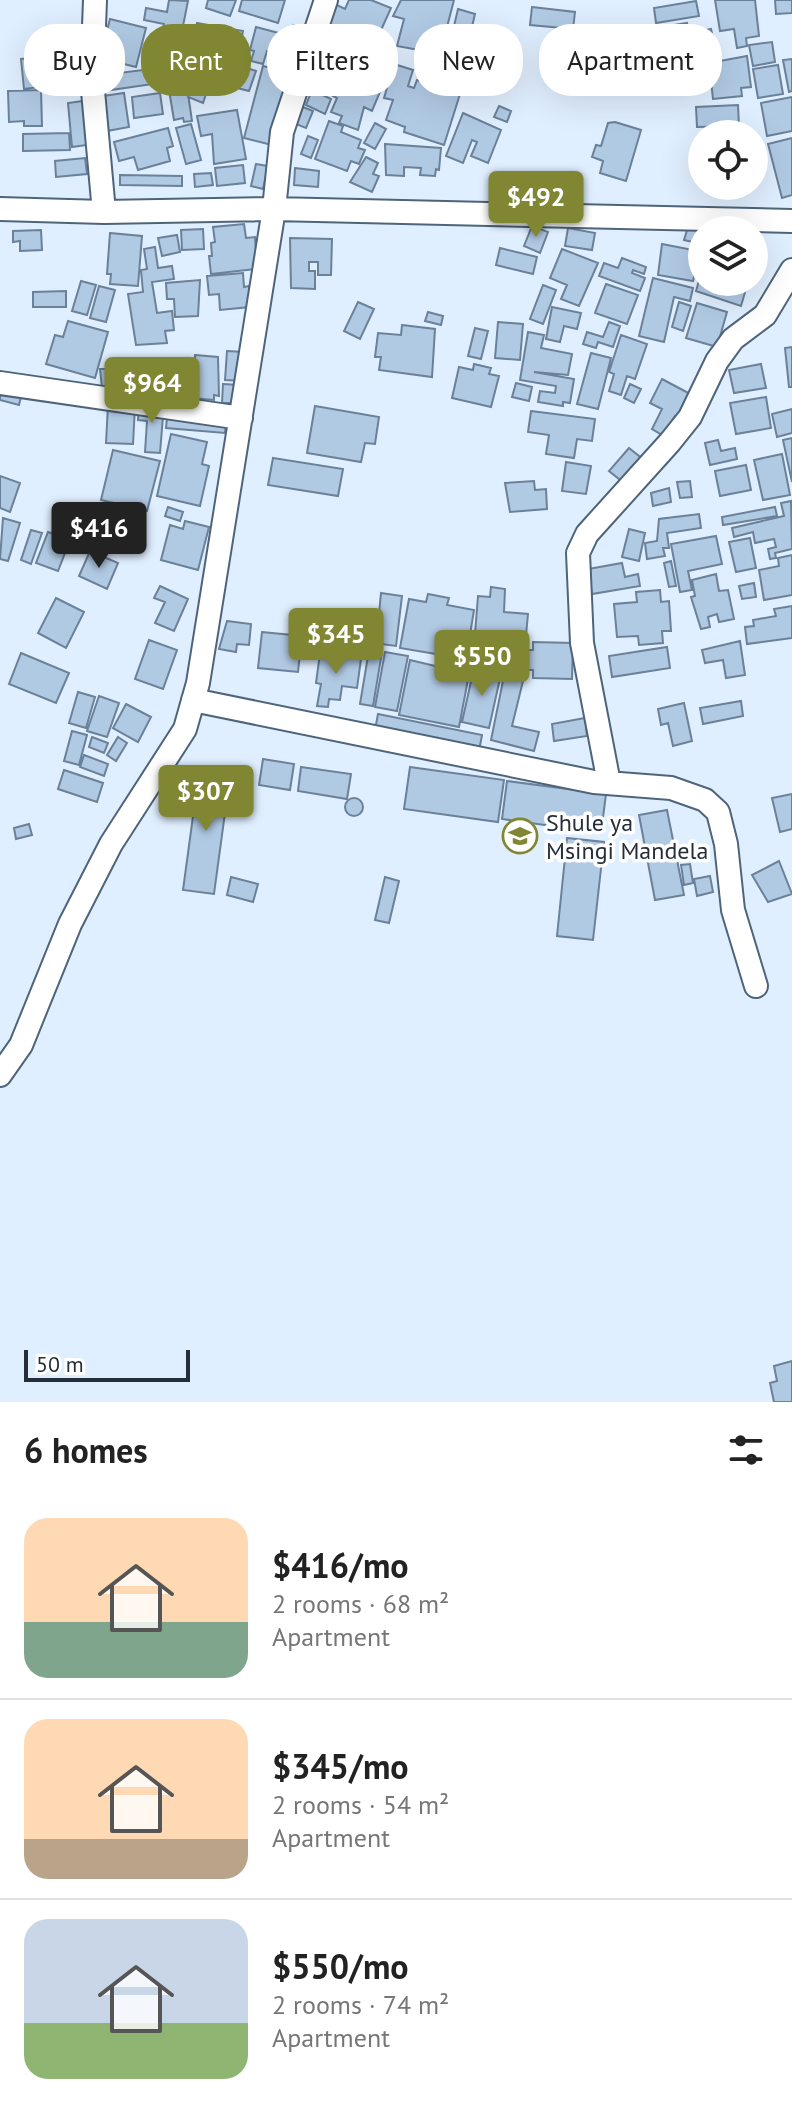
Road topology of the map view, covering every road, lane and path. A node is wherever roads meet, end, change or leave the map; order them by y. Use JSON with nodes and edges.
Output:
{"nodes":[{"id":1,"x":95,"y":0,"type":"edge"},
{"id":2,"x":326,"y":0,"type":"edge"},
{"id":3,"x":0,"y":209,"type":"edge"},
{"id":4,"x":274,"y":209,"type":"junction"},
{"id":5,"x":104,"y":212,"type":"junction"},
{"id":6,"x":792,"y":221,"type":"edge"},
{"id":7,"x":792,"y":270,"type":"edge"},
{"id":8,"x":0,"y":383,"type":"edge"},
{"id":9,"x":241,"y":418,"type":"junction"},
{"id":10,"x":193,"y":700,"type":"junction"},
{"id":11,"x":609,"y":783,"type":"junction"},
{"id":12,"x":756,"y":986,"type":"dead end"},
{"id":13,"x":0,"y":1075,"type":"edge"}],
"edges":[{"from":1,"to":5,"type":"street"},
{"from":2,"to":4,"type":"street"},
{"from":3,"to":5,"type":"street"},
{"from":4,"to":5,"type":"street"},
{"from":4,"to":6,"type":"street"},
{"from":4,"to":9,"type":"street"},
{"from":7,"to":11,"type":"street"},
{"from":8,"to":9,"type":"street"},
{"from":9,"to":10,"type":"street"},
{"from":10,"to":11,"type":"street"},
{"from":10,"to":13,"type":"street"},
{"from":11,"to":12,"type":"street"}]}
